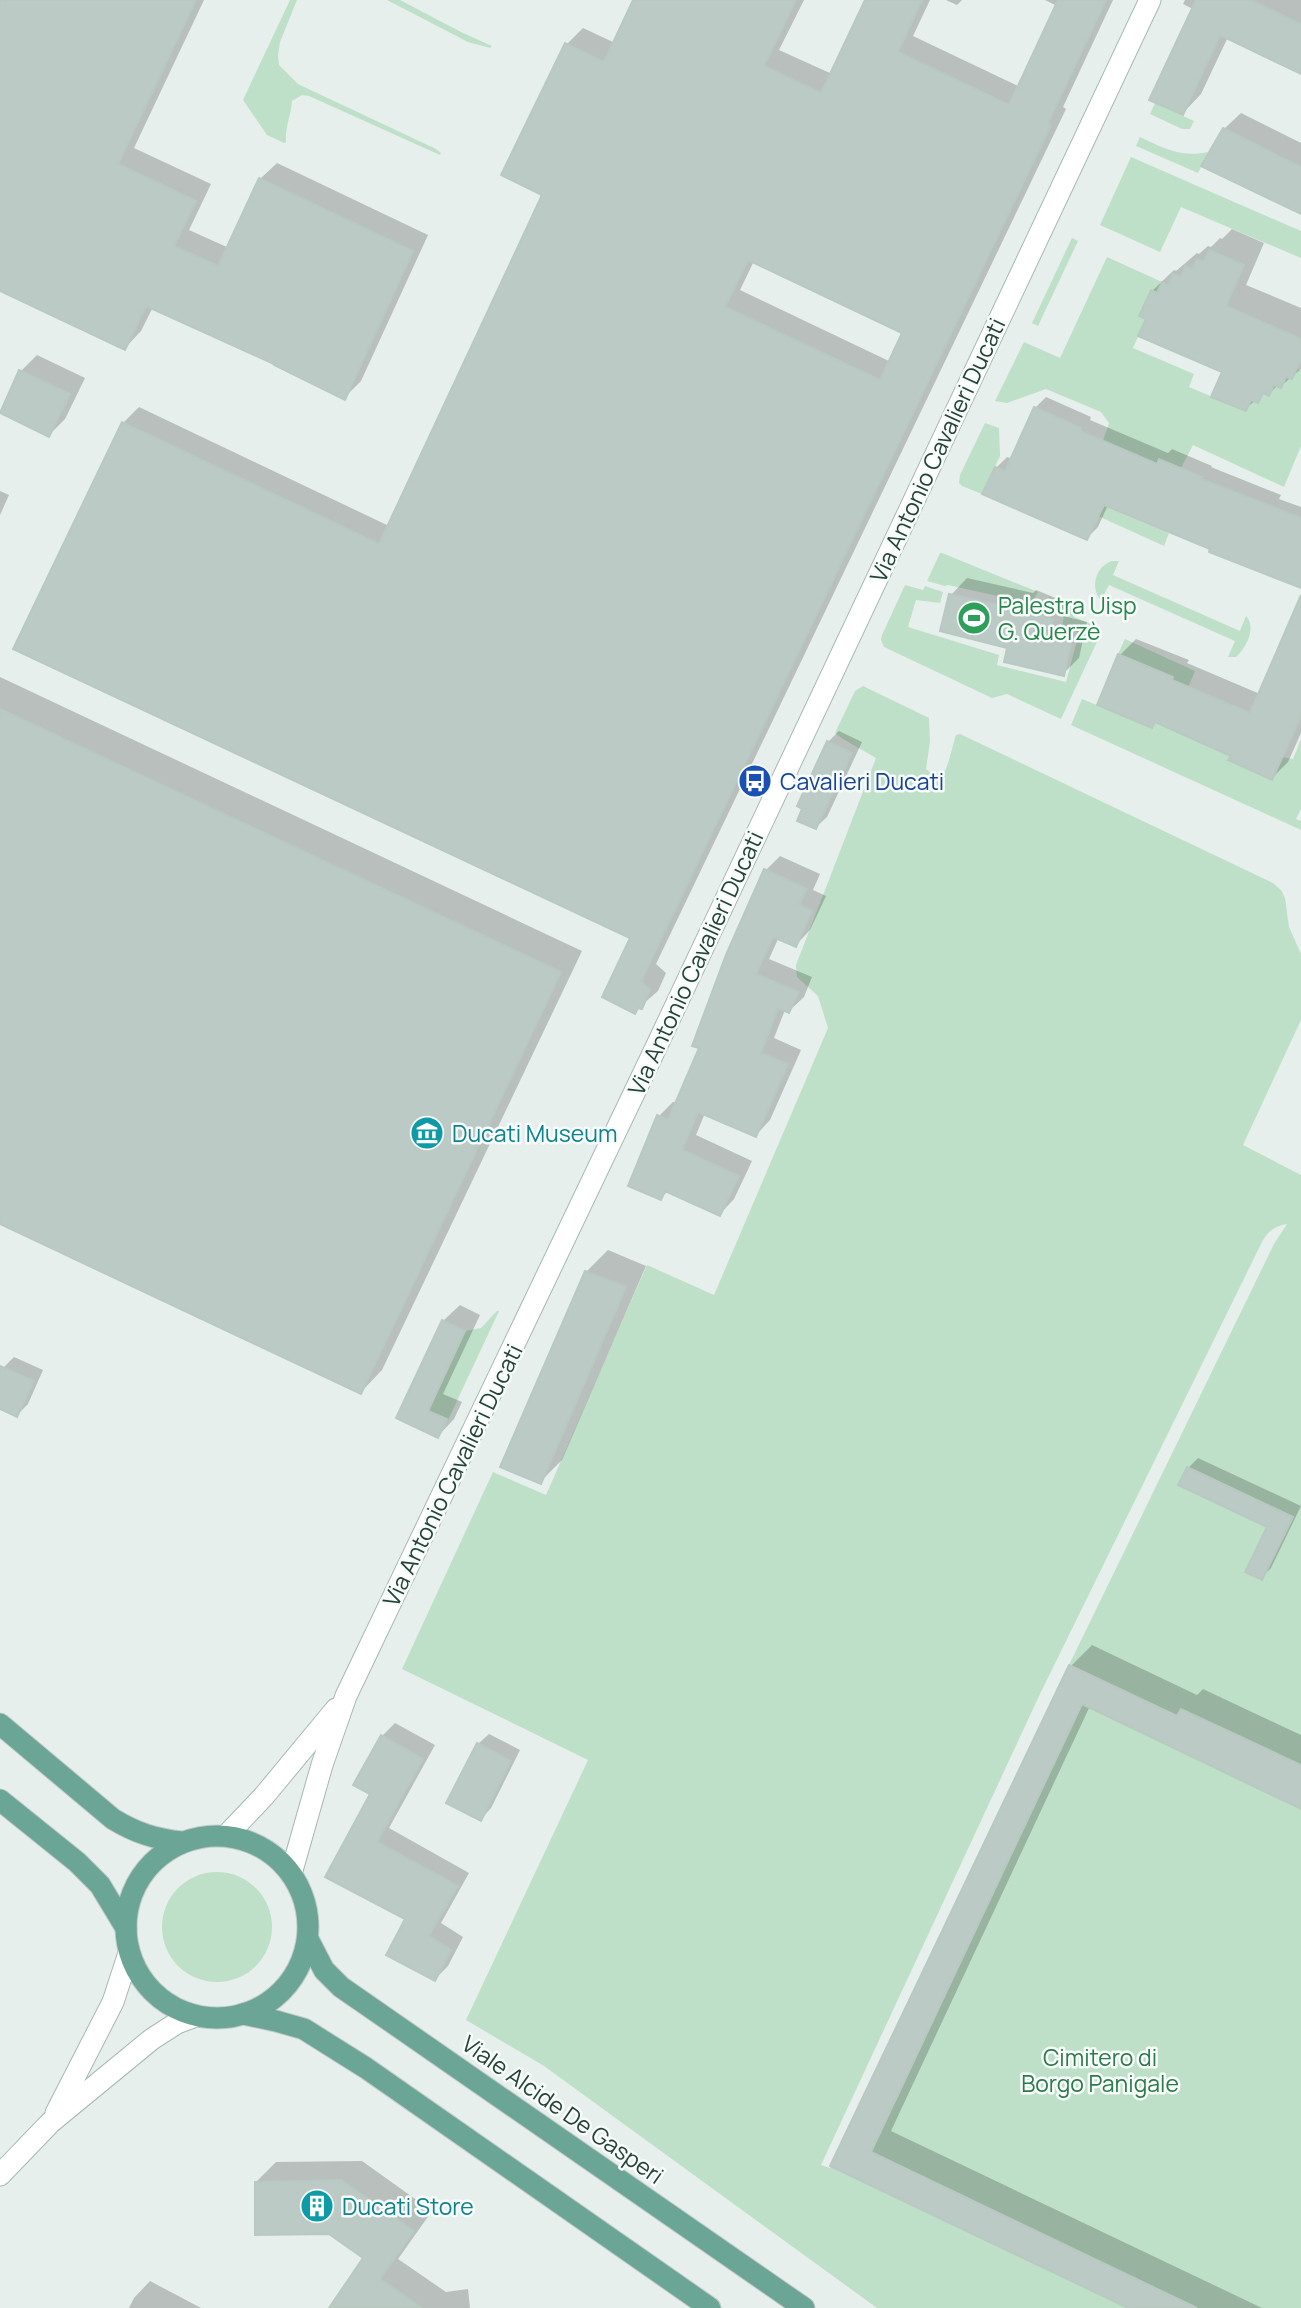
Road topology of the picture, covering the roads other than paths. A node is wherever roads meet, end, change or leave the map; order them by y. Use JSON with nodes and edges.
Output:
{"nodes":[{"id":1,"x":1150,"y":0,"type":"edge"},
{"id":2,"x":346,"y":1696,"type":"junction"},
{"id":3,"x":0,"y":1724,"type":"edge"},
{"id":4,"x":0,"y":1800,"type":"edge"},
{"id":5,"x":226,"y":1836,"type":"junction"},
{"id":6,"x":182,"y":1842,"type":"junction"},
{"id":7,"x":291,"y":1874,"type":"junction"},
{"id":8,"x":125,"y":1928,"type":"junction"},
{"id":9,"x":308,"y":1939,"type":"junction"},
{"id":10,"x":129,"y":1953,"type":"junction"},
{"id":11,"x":243,"y":2014,"type":"junction"},
{"id":12,"x":196,"y":2016,"type":"junction"},
{"id":13,"x":51,"y":2122,"type":"junction"},
{"id":14,"x":0,"y":2175,"type":"edge"},
{"id":15,"x":710,"y":2308,"type":"edge"},
{"id":16,"x":804,"y":2308,"type":"edge"}],
"edges":[{"from":1,"to":2,"type":"street","name":"Via Antonio Cavalieri Ducati"},
{"from":2,"to":5,"type":"street","name":"Via Antonio Cavalieri Ducati"},
{"from":2,"to":7,"type":"street","name":"Via Antonio Cavalieri Ducati"},
{"from":3,"to":6,"type":"main road"},
{"from":4,"to":8,"type":"main road"},
{"from":5,"to":6,"type":"main road"},
{"from":5,"to":7,"type":"main road"},
{"from":6,"to":8,"type":"main road"},
{"from":7,"to":9,"type":"main road"},
{"from":8,"to":10,"type":"main road"},
{"from":9,"to":11,"type":"main road"},
{"from":9,"to":16,"type":"main road","name":"Viale Alcide De Gasperi"},
{"from":10,"to":12,"type":"main road"},
{"from":10,"to":13,"type":"street"},
{"from":11,"to":12,"type":"main road"},
{"from":11,"to":15,"type":"main road"},
{"from":12,"to":13,"type":"street"},
{"from":13,"to":14,"type":"street"}]}
